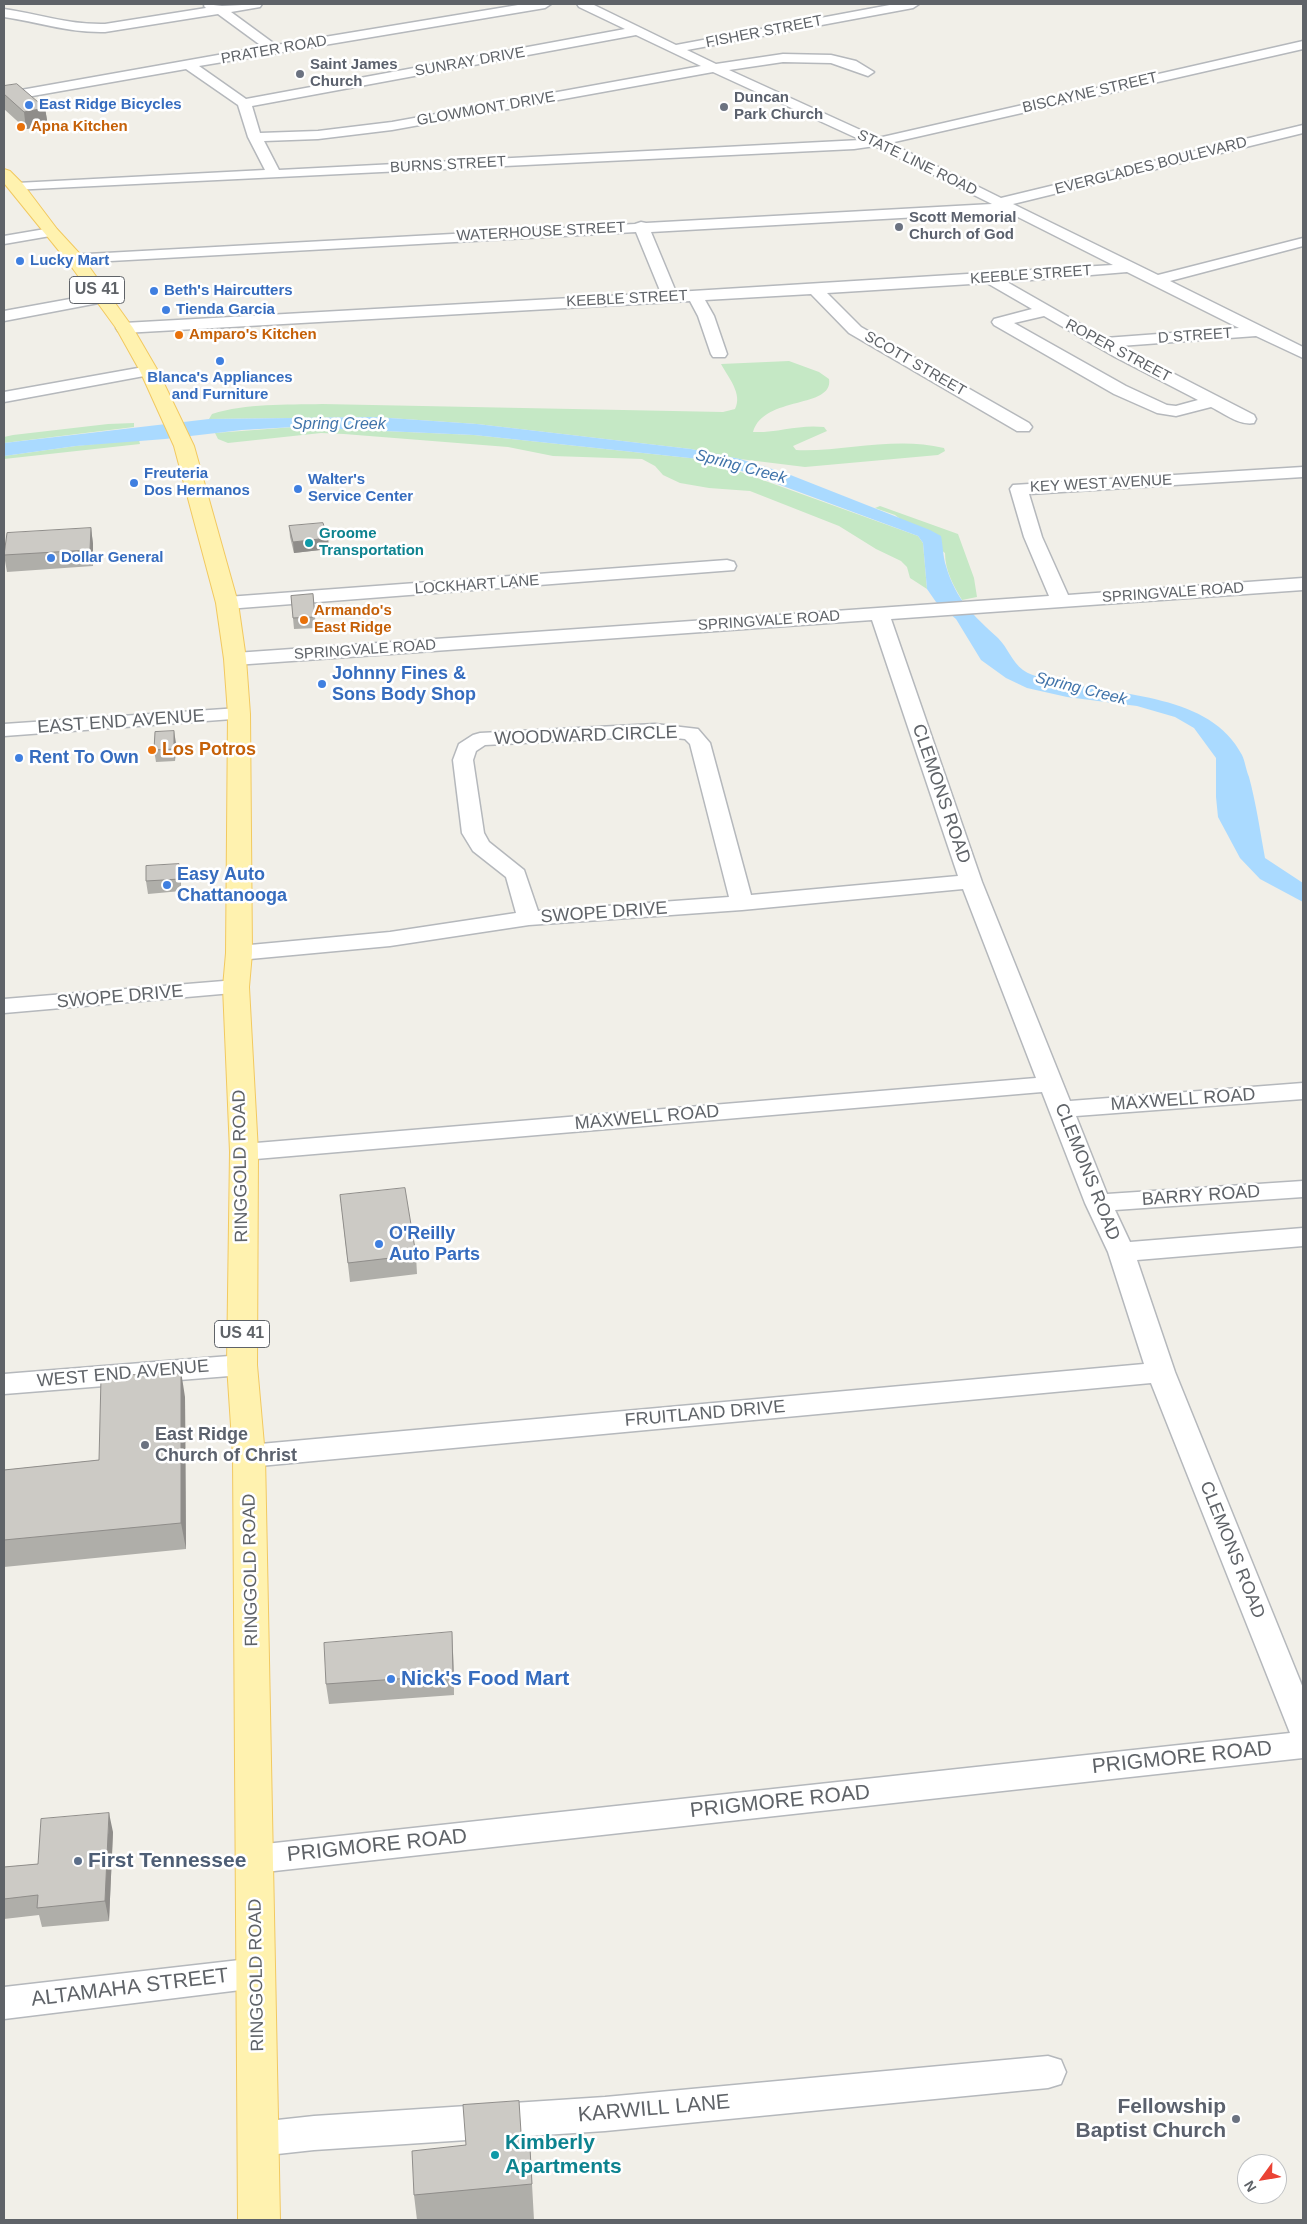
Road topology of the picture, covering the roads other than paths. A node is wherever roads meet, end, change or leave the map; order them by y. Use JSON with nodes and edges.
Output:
{"nodes":[{"id":1,"x":204,"y":4,"type":"edge"},
{"id":2,"x":256,"y":4,"type":"edge"},
{"id":3,"x":545,"y":4,"type":"edge"},
{"id":4,"x":582,"y":4,"type":"edge"},
{"id":5,"x":913,"y":4,"type":"edge"},
{"id":6,"x":826,"y":8,"type":"dead end"},
{"id":7,"x":219,"y":9,"type":"junction"},
{"id":8,"x":4,"y":13,"type":"edge"},
{"id":9,"x":844,"y":17,"type":"junction"},
{"id":10,"x":637,"y":31,"type":"junction"},
{"id":11,"x":1303,"y":45,"type":"edge"},
{"id":12,"x":274,"y":49,"type":"junction"},
{"id":13,"x":674,"y":49,"type":"junction"},
{"id":14,"x":189,"y":64,"type":"junction"},
{"id":15,"x":714,"y":68,"type":"junction"},
{"id":16,"x":868,"y":72,"type":"dead end"},
{"id":17,"x":4,"y":98,"type":"edge"},
{"id":18,"x":244,"y":103,"type":"junction"},
{"id":19,"x":1303,"y":129,"type":"edge"},
{"id":20,"x":255,"y":137,"type":"junction"},
{"id":21,"x":877,"y":142,"type":"junction"},
{"id":22,"x":4,"y":174,"type":"edge"},
{"id":23,"x":274,"y":174,"type":"junction"},
{"id":24,"x":18,"y":187,"type":"junction"},
{"id":25,"x":1003,"y":205,"type":"junction"},
{"id":26,"x":641,"y":226,"type":"junction"},
{"id":27,"x":51,"y":232,"type":"junction"},
{"id":28,"x":4,"y":240,"type":"edge"},
{"id":29,"x":1303,"y":242,"type":"edge"},
{"id":30,"x":74,"y":258,"type":"junction"},
{"id":31,"x":1129,"y":267,"type":"junction"},
{"id":32,"x":989,"y":278,"type":"junction"},
{"id":33,"x":1157,"y":280,"type":"junction"},
{"id":34,"x":816,"y":290,"type":"junction"},
{"id":35,"x":695,"y":295,"type":"junction"},
{"id":36,"x":670,"y":296,"type":"junction"},
{"id":37,"x":103,"y":298,"type":"junction"},
{"id":38,"x":1045,"y":312,"type":"junction"},
{"id":39,"x":4,"y":316,"type":"edge"},
{"id":40,"x":124,"y":328,"type":"junction"},
{"id":41,"x":1257,"y":331,"type":"junction"},
{"id":42,"x":1132,"y":340,"type":"junction"},
{"id":43,"x":1102,"y":343,"type":"junction"},
{"id":44,"x":1303,"y":353,"type":"edge"},
{"id":45,"x":719,"y":354,"type":"dead end"},
{"id":46,"x":1121,"y":354,"type":"junction"},
{"id":47,"x":149,"y":371,"type":"junction"},
{"id":48,"x":4,"y":397,"type":"edge"},
{"id":49,"x":1213,"y":401,"type":"junction"},
{"id":50,"x":1248,"y":419,"type":"dead end"},
{"id":51,"x":1023,"y":427,"type":"dead end"},
{"id":52,"x":1303,"y":472,"type":"edge"},
{"id":53,"x":727,"y":566,"type":"dead end"},
{"id":54,"x":1303,"y":584,"type":"edge"},
{"id":55,"x":1061,"y":601,"type":"junction"},
{"id":56,"x":227,"y":603,"type":"junction"},
{"id":57,"x":878,"y":614,"type":"junction"},
{"id":58,"x":235,"y":659,"type":"junction"},
{"id":59,"x":238,"y":714,"type":"junction"},
{"id":60,"x":4,"y":730,"type":"edge"},
{"id":61,"x":971,"y":882,"type":"junction"},
{"id":62,"x":742,"y":903,"type":"junction"},
{"id":63,"x":529,"y":918,"type":"junction"},
{"id":64,"x":238,"y":953,"type":"junction"},
{"id":65,"x":236,"y":987,"type":"junction"},
{"id":66,"x":4,"y":1006,"type":"edge"},
{"id":67,"x":1050,"y":1084,"type":"junction"},
{"id":68,"x":1303,"y":1091,"type":"edge"},
{"id":69,"x":1062,"y":1109,"type":"junction"},
{"id":70,"x":244,"y":1152,"type":"junction"},
{"id":71,"x":1303,"y":1189,"type":"edge"},
{"id":72,"x":1098,"y":1203,"type":"junction"},
{"id":73,"x":1303,"y":1237,"type":"edge"},
{"id":74,"x":1121,"y":1252,"type":"junction"},
{"id":75,"x":242,"y":1364,"type":"junction"},
{"id":76,"x":1161,"y":1372,"type":"junction"},
{"id":77,"x":4,"y":1384,"type":"edge"},
{"id":78,"x":249,"y":1456,"type":"junction"},
{"id":79,"x":1303,"y":1727,"type":"edge"},
{"id":80,"x":1303,"y":1745,"type":"edge"},
{"id":81,"x":256,"y":1860,"type":"junction"},
{"id":82,"x":257,"y":1973,"type":"junction"},
{"id":83,"x":4,"y":2004,"type":"edge"},
{"id":84,"x":1048,"y":2072,"type":"dead end"},
{"id":85,"x":259,"y":2139,"type":"junction"},
{"id":86,"x":259,"y":2220,"type":"edge"}],
"edges":[{"from":1,"to":7,"type":"street"},
{"from":2,"to":7,"type":"street"},
{"from":3,"to":12,"type":"street","name":"PRATER ROAD"},
{"from":4,"to":10,"type":"street","name":"STATE LINE ROAD"},
{"from":5,"to":9,"type":"street","name":"FISHER STREET"},
{"from":6,"to":9,"type":"street"},
{"from":7,"to":8,"type":"street"},
{"from":7,"to":12,"type":"street"},
{"from":9,"to":13,"type":"street","name":"FISHER STREET"},
{"from":10,"to":13,"type":"street","name":"STATE LINE ROAD"},
{"from":10,"to":18,"type":"street","name":"SUNRAY DRIVE"},
{"from":11,"to":21,"type":"street","name":"BISCAYNE STREET"},
{"from":12,"to":14,"type":"street","name":"PRATER ROAD"},
{"from":13,"to":15,"type":"street","name":"STATE LINE ROAD"},
{"from":14,"to":17,"type":"street","name":"PRATER ROAD"},
{"from":14,"to":18,"type":"street"},
{"from":15,"to":16,"type":"street","name":"GLOWMONT DRIVE"},
{"from":15,"to":20,"type":"street","name":"GLOWMONT DRIVE"},
{"from":15,"to":21,"type":"street","name":"STATE LINE ROAD"},
{"from":18,"to":20,"type":"street"},
{"from":19,"to":25,"type":"street","name":"EVERGLADES BOULEVARD"},
{"from":20,"to":23,"type":"street"},
{"from":21,"to":23,"type":"street","name":"BURNS STREET"},
{"from":21,"to":25,"type":"street","name":"STATE LINE ROAD"},
{"from":22,"to":24,"type":"main road","name":"RINGGOLD ROAD","number":"US 41"},
{"from":23,"to":24,"type":"street","name":"BURNS STREET"},
{"from":24,"to":27,"type":"main road","name":"RINGGOLD ROAD","number":"US 41"},
{"from":25,"to":26,"type":"street","name":"WATERHOUSE STREET"},
{"from":25,"to":31,"type":"street","name":"STATE LINE ROAD"},
{"from":26,"to":30,"type":"street","name":"WATERHOUSE STREET"},
{"from":26,"to":36,"type":"street"},
{"from":27,"to":28,"type":"street"},
{"from":27,"to":30,"type":"main road","name":"RINGGOLD ROAD","number":"US 41"},
{"from":29,"to":33,"type":"street"},
{"from":30,"to":37,"type":"main road","name":"RINGGOLD ROAD","number":"US 41"},
{"from":31,"to":32,"type":"street","name":"KEEBLE STREET"},
{"from":31,"to":33,"type":"street","name":"STATE LINE ROAD"},
{"from":32,"to":34,"type":"street","name":"KEEBLE STREET"},
{"from":32,"to":38,"type":"street","name":"ROPER STREET"},
{"from":33,"to":41,"type":"street","name":"STATE LINE ROAD"},
{"from":34,"to":35,"type":"street","name":"KEEBLE STREET"},
{"from":34,"to":51,"type":"street","name":"SCOTT STREET"},
{"from":35,"to":36,"type":"street","name":"KEEBLE STREET"},
{"from":35,"to":45,"type":"street"},
{"from":36,"to":40,"type":"street","name":"KEEBLE STREET"},
{"from":37,"to":39,"type":"street"},
{"from":37,"to":40,"type":"main road","name":"RINGGOLD ROAD","number":"US 41"},
{"from":38,"to":43,"type":"street","name":"ROPER STREET"},
{"from":38,"to":49,"type":"street"},
{"from":40,"to":47,"type":"main road","name":"RINGGOLD ROAD","number":"US 41"},
{"from":41,"to":42,"type":"street","name":"D STREET"},
{"from":41,"to":44,"type":"street","name":"STATE LINE ROAD"},
{"from":42,"to":43,"type":"street","name":"D STREET"},
{"from":42,"to":46,"type":"street","name":"D STREET"},
{"from":43,"to":46,"type":"street","name":"ROPER STREET"},
{"from":46,"to":49,"type":"street","name":"ROPER STREET"},
{"from":47,"to":48,"type":"street"},
{"from":47,"to":56,"type":"main road","name":"RINGGOLD ROAD","number":"US 41"},
{"from":49,"to":50,"type":"street","name":"ROPER STREET"},
{"from":52,"to":55,"type":"street","name":"KEY WEST AVENUE"},
{"from":53,"to":56,"type":"street","name":"LOCKHART LANE"},
{"from":54,"to":55,"type":"street","name":"SPRINGVALE ROAD"},
{"from":55,"to":57,"type":"street","name":"SPRINGVALE ROAD"},
{"from":56,"to":58,"type":"main road","name":"RINGGOLD ROAD","number":"US 41"},
{"from":57,"to":58,"type":"street","name":"SPRINGVALE ROAD"},
{"from":57,"to":61,"type":"street","name":"CLEMONS ROAD"},
{"from":58,"to":59,"type":"main road","name":"RINGGOLD ROAD","number":"US 41"},
{"from":59,"to":60,"type":"street","name":"EAST END AVENUE"},
{"from":59,"to":64,"type":"main road","name":"RINGGOLD ROAD","number":"US 41"},
{"from":61,"to":62,"type":"street","name":"SWOPE DRIVE"},
{"from":61,"to":67,"type":"street","name":"CLEMONS ROAD"},
{"from":62,"to":63,"type":"street","name":"SWOPE DRIVE"},
{"from":62,"to":63,"type":"street","name":"WOODWARD CIRCLE"},
{"from":63,"to":64,"type":"street","name":"SWOPE DRIVE"},
{"from":64,"to":65,"type":"main road","name":"RINGGOLD ROAD","number":"US 41"},
{"from":65,"to":66,"type":"street","name":"SWOPE DRIVE"},
{"from":65,"to":70,"type":"main road","name":"RINGGOLD ROAD","number":"US 41"},
{"from":67,"to":69,"type":"street","name":"CLEMONS ROAD"},
{"from":67,"to":70,"type":"street","name":"MAXWELL ROAD"},
{"from":68,"to":69,"type":"street","name":"MAXWELL ROAD"},
{"from":69,"to":72,"type":"street","name":"CLEMONS ROAD"},
{"from":70,"to":75,"type":"main road","name":"RINGGOLD ROAD","number":"US 41"},
{"from":71,"to":72,"type":"street","name":"BARRY ROAD"},
{"from":72,"to":74,"type":"street","name":"CLEMONS ROAD"},
{"from":73,"to":74,"type":"street"},
{"from":74,"to":76,"type":"street","name":"CLEMONS ROAD"},
{"from":75,"to":77,"type":"street","name":"WEST END AVENUE"},
{"from":75,"to":78,"type":"main road","name":"RINGGOLD ROAD","number":"US 41"},
{"from":76,"to":78,"type":"street","name":"FRUITLAND DRIVE"},
{"from":76,"to":79,"type":"street","name":"CLEMONS ROAD"},
{"from":78,"to":81,"type":"main road","name":"RINGGOLD ROAD","number":"US 41"},
{"from":80,"to":81,"type":"street","name":"PRIGMORE ROAD"},
{"from":81,"to":82,"type":"main road","name":"RINGGOLD ROAD","number":"US 41"},
{"from":82,"to":83,"type":"street","name":"ALTAMAHA STREET"},
{"from":82,"to":85,"type":"main road","name":"RINGGOLD ROAD","number":"US 41"},
{"from":84,"to":85,"type":"street","name":"KARWILL LANE"},
{"from":85,"to":86,"type":"main road","name":"RINGGOLD ROAD","number":"US 41"}]}
